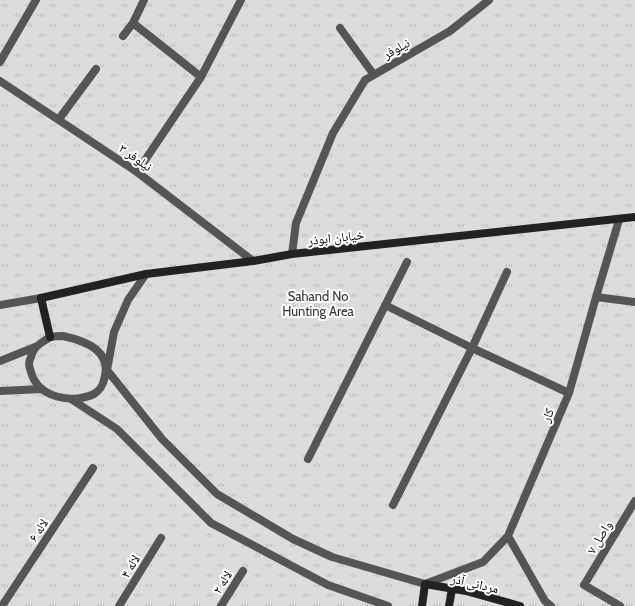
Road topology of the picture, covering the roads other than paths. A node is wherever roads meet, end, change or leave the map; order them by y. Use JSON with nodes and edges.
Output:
{"nodes":[{"id":1,"x":36,"y":0,"type":"edge"},
{"id":2,"x":144,"y":0,"type":"edge"},
{"id":3,"x":241,"y":0,"type":"edge"},
{"id":4,"x":489,"y":0,"type":"edge"},
{"id":5,"x":133,"y":23,"type":"junction"},
{"id":6,"x":340,"y":28,"type":"dead end"},
{"id":7,"x":124,"y":36,"type":"dead end"},
{"id":8,"x":0,"y":62,"type":"edge"},
{"id":9,"x":96,"y":70,"type":"dead end"},
{"id":10,"x":374,"y":74,"type":"junction"},
{"id":11,"x":201,"y":77,"type":"junction"},
{"id":12,"x":0,"y":81,"type":"edge"},
{"id":13,"x":59,"y":119,"type":"junction"},
{"id":14,"x":137,"y":172,"type":"junction"},
{"id":15,"x":635,"y":217,"type":"edge"},
{"id":16,"x":619,"y":220,"type":"junction"},
{"id":17,"x":292,"y":254,"type":"junction"},
{"id":18,"x":253,"y":261,"type":"junction"},
{"id":19,"x":406,"y":262,"type":"dead end"},
{"id":20,"x":507,"y":272,"type":"dead end"},
{"id":21,"x":146,"y":274,"type":"junction"},
{"id":22,"x":41,"y":298,"type":"junction"},
{"id":23,"x":596,"y":298,"type":"junction"},
{"id":24,"x":635,"y":302,"type":"edge"},
{"id":25,"x":0,"y":305,"type":"edge"},
{"id":26,"x":385,"y":305,"type":"junction"},
{"id":27,"x":50,"y":337,"type":"junction"},
{"id":28,"x":35,"y":347,"type":"junction"},
{"id":29,"x":472,"y":348,"type":"junction"},
{"id":30,"x":0,"y":361,"type":"edge"},
{"id":31,"x":107,"y":370,"type":"junction"},
{"id":32,"x":42,"y":390,"type":"junction"},
{"id":33,"x":0,"y":391,"type":"edge"},
{"id":34,"x":569,"y":393,"type":"junction"},
{"id":35,"x":71,"y":399,"type":"junction"},
{"id":36,"x":308,"y":459,"type":"dead end"},
{"id":37,"x":93,"y":468,"type":"dead end"},
{"id":38,"x":635,"y":500,"type":"edge"},
{"id":39,"x":393,"y":505,"type":"dead end"},
{"id":40,"x":508,"y":536,"type":"junction"},
{"id":41,"x":161,"y":538,"type":"dead end"},
{"id":42,"x":243,"y":571,"type":"dead end"},
{"id":43,"x":425,"y":584,"type":"junction"},
{"id":44,"x":452,"y":589,"type":"junction"},
{"id":45,"x":2,"y":606,"type":"edge"},
{"id":46,"x":119,"y":606,"type":"edge"},
{"id":47,"x":221,"y":606,"type":"edge"},
{"id":48,"x":388,"y":606,"type":"edge"},
{"id":49,"x":422,"y":606,"type":"edge"},
{"id":50,"x":449,"y":606,"type":"edge"},
{"id":51,"x":520,"y":606,"type":"edge"},
{"id":52,"x":552,"y":606,"type":"edge"},
{"id":53,"x":620,"y":606,"type":"edge"}],
"edges":[{"from":1,"to":8,"type":"street"},
{"from":2,"to":5,"type":"street"},
{"from":3,"to":11,"type":"street"},
{"from":4,"to":10,"type":"street","name":"نیلوفر"},
{"from":5,"to":7,"type":"street"},
{"from":5,"to":11,"type":"street"},
{"from":6,"to":10,"type":"street"},
{"from":9,"to":13,"type":"street"},
{"from":10,"to":17,"type":"street","name":"نیلوفر"},
{"from":11,"to":14,"type":"street"},
{"from":12,"to":13,"type":"street","name":"نیلوفر ۳"},
{"from":13,"to":14,"type":"street","name":"نیلوفر ۳"},
{"from":14,"to":18,"type":"street","name":"نیلوفر ۳"},
{"from":15,"to":16,"type":"main road","name":"خیابان ابوذر"},
{"from":16,"to":17,"type":"main road","name":"خیابان ابوذر"},
{"from":16,"to":23,"type":"street","name":"کار"},
{"from":17,"to":18,"type":"main road","name":"خیابان ابوذر"},
{"from":18,"to":21,"type":"main road","name":"خیابان ابوذر"},
{"from":19,"to":26,"type":"street"},
{"from":20,"to":29,"type":"street"},
{"from":21,"to":22,"type":"main road","name":"خیابان ابوذر"},
{"from":21,"to":31,"type":"street"},
{"from":22,"to":25,"type":"street"},
{"from":22,"to":27,"type":"main road"},
{"from":23,"to":24,"type":"street"},
{"from":23,"to":34,"type":"street","name":"کار"},
{"from":26,"to":29,"type":"street"},
{"from":26,"to":36,"type":"street"},
{"from":27,"to":28,"type":"street"},
{"from":27,"to":31,"type":"street"},
{"from":28,"to":30,"type":"street"},
{"from":28,"to":32,"type":"street"},
{"from":29,"to":34,"type":"street"},
{"from":29,"to":39,"type":"street"},
{"from":31,"to":35,"type":"street"},
{"from":31,"to":43,"type":"street"},
{"from":32,"to":33,"type":"street"},
{"from":32,"to":35,"type":"street"},
{"from":34,"to":40,"type":"street","name":"کار"},
{"from":35,"to":48,"type":"street"},
{"from":37,"to":45,"type":"street","name":"لاله ۶"},
{"from":38,"to":53,"type":"street","name":"واصل ۷"},
{"from":40,"to":43,"type":"street"},
{"from":40,"to":52,"type":"street"},
{"from":41,"to":46,"type":"street","name":"لاله ۴"},
{"from":42,"to":47,"type":"street","name":"لاله ۲"},
{"from":43,"to":44,"type":"main road","name":"مردانی آذر"},
{"from":43,"to":49,"type":"main road"},
{"from":44,"to":50,"type":"main road"},
{"from":44,"to":51,"type":"main road","name":"مردانی آذر"}]}
